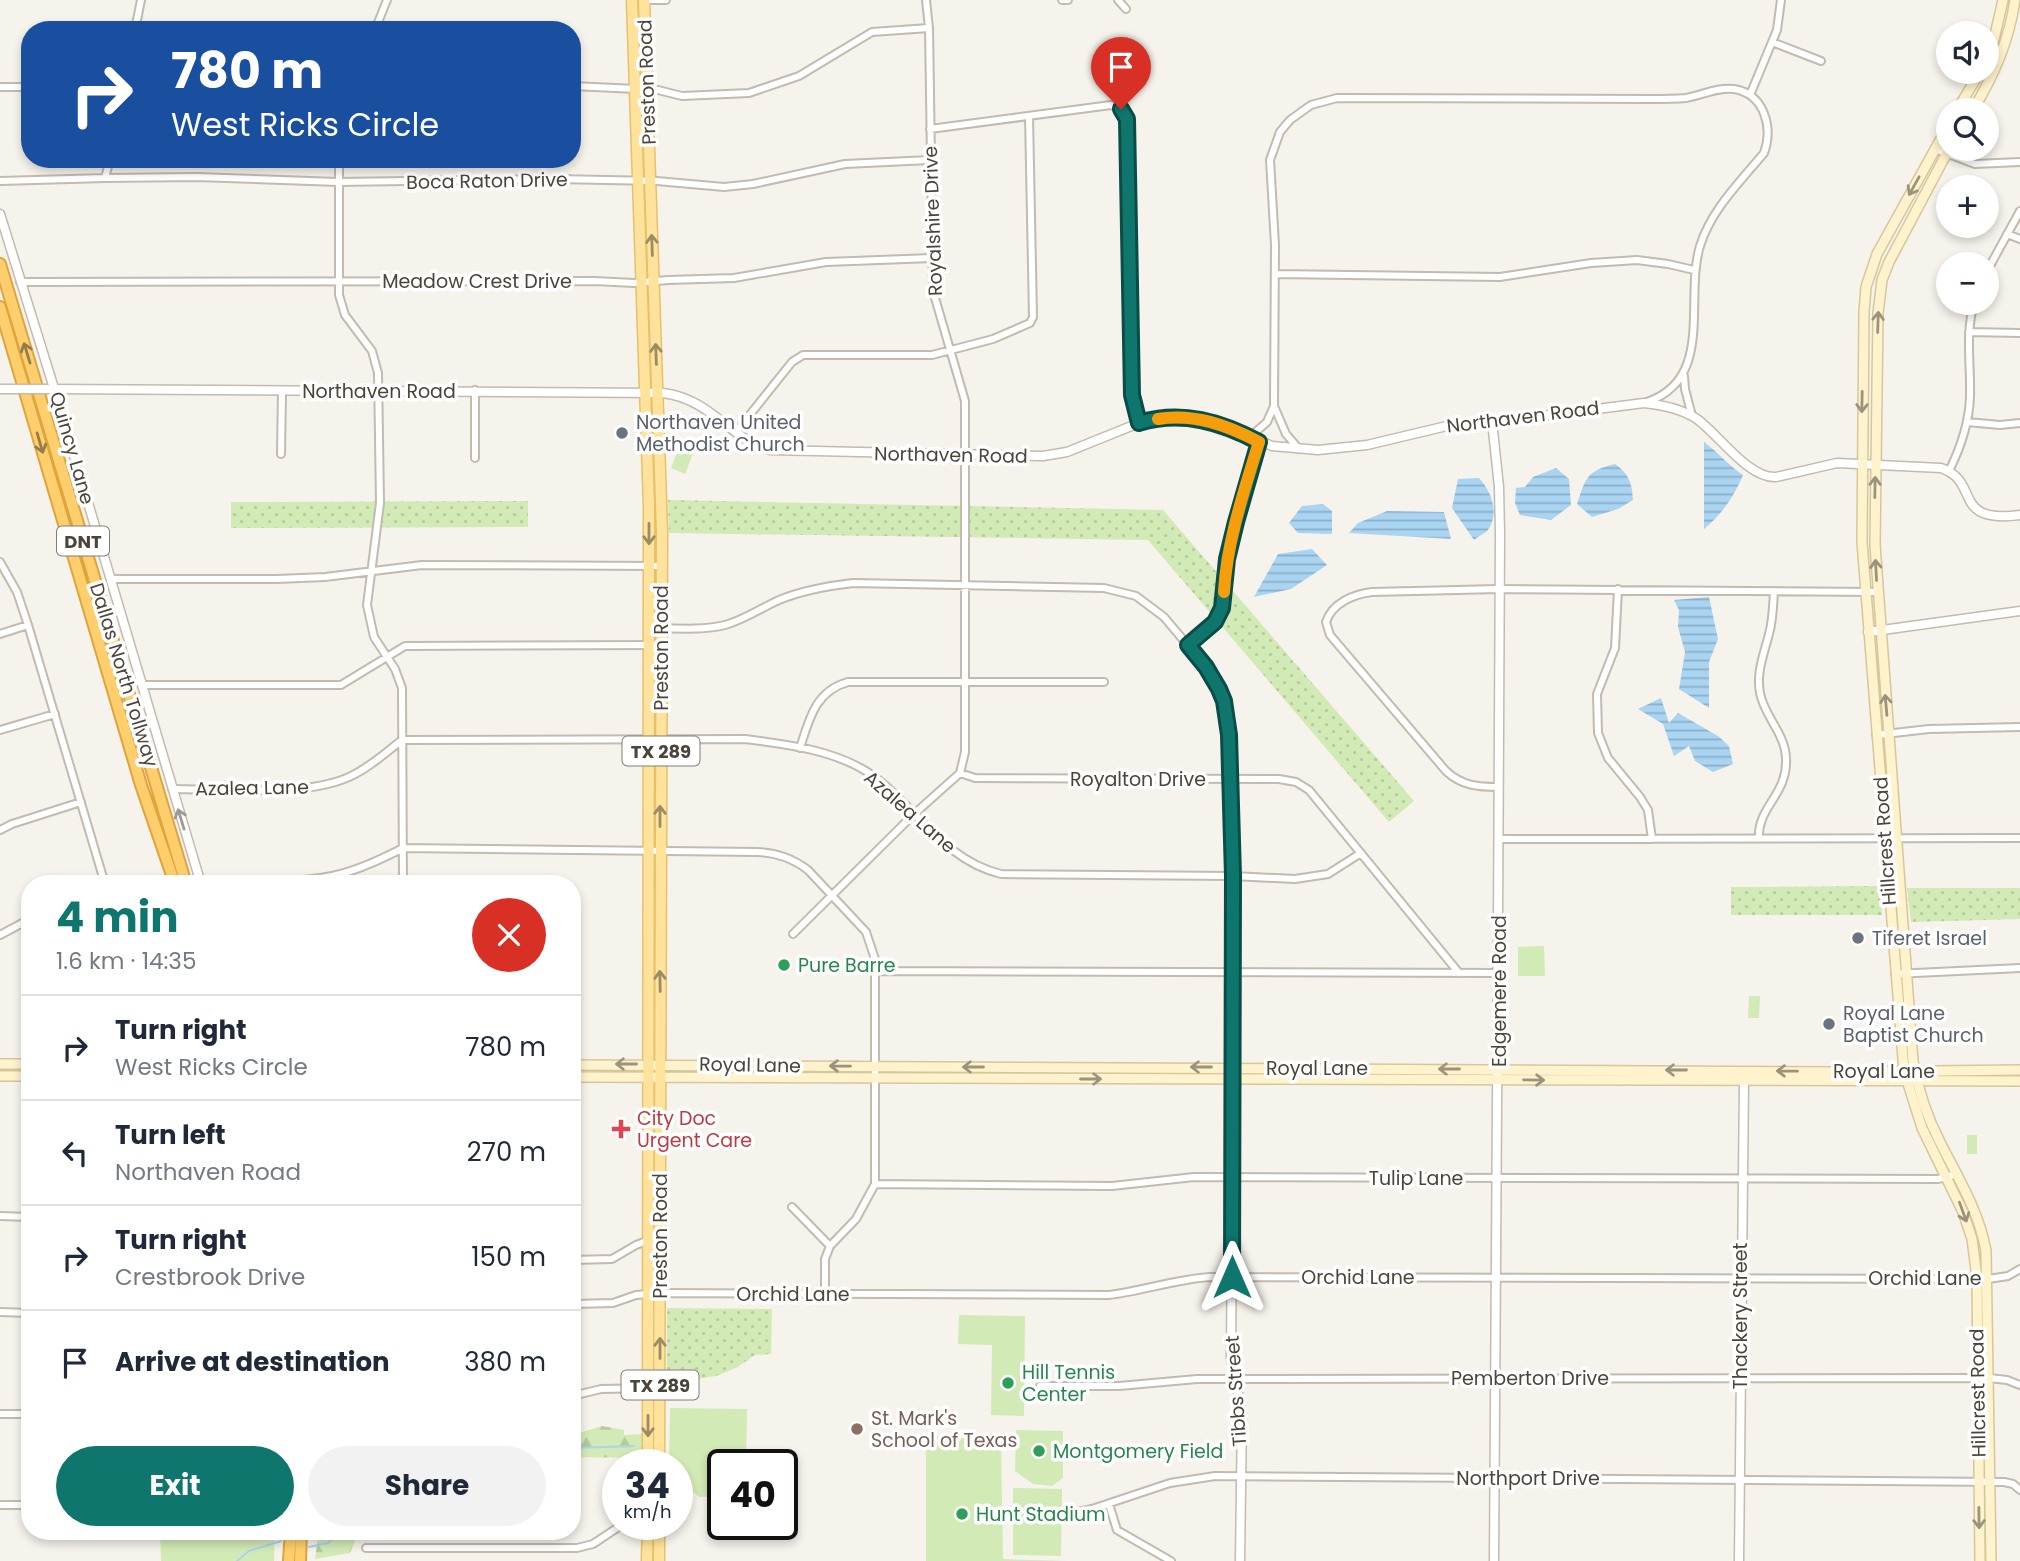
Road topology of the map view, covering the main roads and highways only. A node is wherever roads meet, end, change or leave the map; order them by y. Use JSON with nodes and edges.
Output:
{"nodes":[{"id":1,"x":632,"y":0,"type":"edge"},
{"id":2,"x":645,"y":0,"type":"edge"},
{"id":3,"x":2003,"y":0,"type":"edge"},
{"id":4,"x":2015,"y":0,"type":"edge"},
{"id":5,"x":1998,"y":21,"type":"edge"},
{"id":6,"x":1980,"y":98,"type":"edge"},
{"id":7,"x":1936,"y":147,"type":"edge"},
{"id":8,"x":1943,"y":161,"type":"edge"},
{"id":9,"x":0,"y":264,"type":"edge"},
{"id":10,"x":0,"y":307,"type":"edge"},
{"id":11,"x":649,"y":506,"type":"junction"},
{"id":12,"x":661,"y":507,"type":"junction"},
{"id":13,"x":655,"y":740,"type":"junction"},
{"id":14,"x":172,"y":859,"type":"junction"},
{"id":15,"x":173,"y":875,"type":"edge"},
{"id":16,"x":181,"y":875,"type":"edge"},
{"id":17,"x":189,"y":875,"type":"edge"},
{"id":18,"x":649,"y":908,"type":"junction"},
{"id":19,"x":660,"y":908,"type":"junction"},
{"id":20,"x":660,"y":955,"type":"junction"},
{"id":21,"x":649,"y":957,"type":"junction"},
{"id":22,"x":0,"y":1063,"type":"edge"},
{"id":23,"x":21,"y":1064,"type":"edge"},
{"id":24,"x":655,"y":1064,"type":"junction"},
{"id":25,"x":581,"y":1065,"type":"edge"},
{"id":26,"x":1046,"y":1067,"type":"junction"},
{"id":27,"x":1366,"y":1069,"type":"junction"},
{"id":28,"x":1627,"y":1070,"type":"junction"},
{"id":29,"x":1987,"y":1070,"type":"junction"},
{"id":30,"x":2020,"y":1070,"type":"edge"},
{"id":31,"x":1915,"y":1071,"type":"junction"},
{"id":32,"x":1904,"y":1072,"type":"junction"},
{"id":33,"x":1498,"y":1074,"type":"junction"},
{"id":34,"x":0,"y":1076,"type":"edge"},
{"id":35,"x":21,"y":1076,"type":"edge"},
{"id":36,"x":581,"y":1077,"type":"edge"},
{"id":37,"x":655,"y":1077,"type":"junction"},
{"id":38,"x":1046,"y":1079,"type":"junction"},
{"id":39,"x":1366,"y":1081,"type":"junction"},
{"id":40,"x":1626,"y":1081,"type":"junction"},
{"id":41,"x":1987,"y":1081,"type":"junction"},
{"id":42,"x":2020,"y":1081,"type":"edge"},
{"id":43,"x":1907,"y":1082,"type":"junction"},
{"id":44,"x":1918,"y":1082,"type":"junction"},
{"id":45,"x":655,"y":1181,"type":"junction"},
{"id":46,"x":648,"y":1449,"type":"edge"},
{"id":47,"x":659,"y":1449,"type":"edge"},
{"id":48,"x":290,"y":1540,"type":"edge"},
{"id":49,"x":301,"y":1540,"type":"edge"},
{"id":50,"x":648,"y":1540,"type":"edge"},
{"id":51,"x":659,"y":1540,"type":"edge"},
{"id":52,"x":289,"y":1561,"type":"edge"},
{"id":53,"x":300,"y":1561,"type":"edge"},
{"id":54,"x":647,"y":1561,"type":"edge"},
{"id":55,"x":659,"y":1561,"type":"edge"},
{"id":56,"x":1980,"y":1561,"type":"edge"},
{"id":57,"x":1991,"y":1561,"type":"edge"}],
"edges":[{"from":1,"to":11,"type":"main road","name":"Preston Road","number":"TX 289"},
{"from":12,"to":2,"type":"main road","name":"Preston Road","number":"TX 289","one_way":true},
{"from":3,"to":5,"type":"main road"},
{"from":4,"to":6,"type":"main road"},
{"from":7,"to":32,"type":"main road","name":"Hillcrest Road","one_way":true},
{"from":31,"to":8,"type":"main road","name":"Hillcrest Road","one_way":true},
{"from":14,"to":9,"type":"highway","name":"Dallas North Tollway","number":"DNT","one_way":true},
{"from":10,"to":14,"type":"highway","name":"Dallas North Tollway","number":"DNT","one_way":true},
{"from":11,"to":12,"type":"main road"},
{"from":11,"to":13,"type":"main road","name":"Preston Road","number":"TX 289","one_way":true},
{"from":12,"to":13,"type":"main road","name":"Preston Road","number":"TX 289"},
{"from":13,"to":18,"type":"main road","name":"Preston Road","number":"TX 289"},
{"from":19,"to":13,"type":"main road","name":"Preston Road","number":"TX 289","one_way":true},
{"from":14,"to":15,"type":"highway","name":"Dallas North Tollway","number":"DNT"},
{"from":14,"to":16,"type":"highway","name":"Dallas North Tollway","number":"DNT"},
{"from":14,"to":17,"type":"highway"},
{"from":18,"to":19,"type":"main road"},
{"from":18,"to":21,"type":"main road","name":"Preston Road","number":"TX 289"},
{"from":19,"to":20,"type":"main road","name":"Preston Road","number":"TX 289"},
{"from":20,"to":21,"type":"main road"},
{"from":24,"to":20,"type":"main road","name":"Preston Road","number":"TX 289","one_way":true},
{"from":21,"to":24,"type":"main road","name":"Preston Road","number":"TX 289"},
{"from":22,"to":23,"type":"main road"},
{"from":24,"to":25,"type":"main road","name":"Royal Lane","one_way":true},
{"from":26,"to":24,"type":"main road","name":"Royal Lane","one_way":true},
{"from":24,"to":37,"type":"main road","name":"Preston Road","number":"TX 289"},
{"from":27,"to":26,"type":"main road","name":"Royal Lane","one_way":true},
{"from":26,"to":38,"type":"main road"},
{"from":33,"to":27,"type":"main road","name":"Royal Lane","one_way":true},
{"from":27,"to":39,"type":"main road"},
{"from":32,"to":28,"type":"main road","name":"Royal Lane","one_way":true},
{"from":28,"to":33,"type":"main road","name":"Royal Lane"},
{"from":28,"to":40,"type":"main road"},
{"from":29,"to":30,"type":"main road","name":"Royal Lane"},
{"from":29,"to":31,"type":"main road","name":"Royal Lane"},
{"from":29,"to":41,"type":"main road"},
{"from":31,"to":32,"type":"main road","name":"Royal Lane"},
{"from":31,"to":44,"type":"main road","name":"Hillcrest Road"},
{"from":32,"to":43,"type":"main road","name":"Hillcrest Road"},
{"from":33,"to":39,"type":"main road","name":"Royal Lane"},
{"from":33,"to":40,"type":"main road","name":"Royal Lane","one_way":true},
{"from":34,"to":35,"type":"main road"},
{"from":36,"to":37,"type":"main road","name":"Royal Lane"},
{"from":37,"to":38,"type":"main road","name":"Royal Lane"},
{"from":37,"to":45,"type":"main road","name":"Preston Road","number":"TX 289"},
{"from":38,"to":39,"type":"main road","name":"Royal Lane","one_way":true},
{"from":40,"to":43,"type":"main road","name":"Royal Lane"},
{"from":41,"to":42,"type":"main road","name":"Royal Lane"},
{"from":41,"to":44,"type":"main road","name":"Royal Lane"},
{"from":43,"to":44,"type":"main road","name":"Royal Lane"},
{"from":43,"to":56,"type":"main road","name":"Hillcrest Road","one_way":true},
{"from":44,"to":57,"type":"main road","name":"Hillcrest Road"},
{"from":45,"to":46,"type":"main road","name":"Preston Road","number":"TX 289","one_way":true},
{"from":47,"to":45,"type":"main road","name":"Preston Road","number":"TX 289","one_way":true},
{"from":48,"to":52,"type":"highway"},
{"from":49,"to":53,"type":"highway"},
{"from":50,"to":54,"type":"main road"},
{"from":51,"to":55,"type":"main road"}]}
